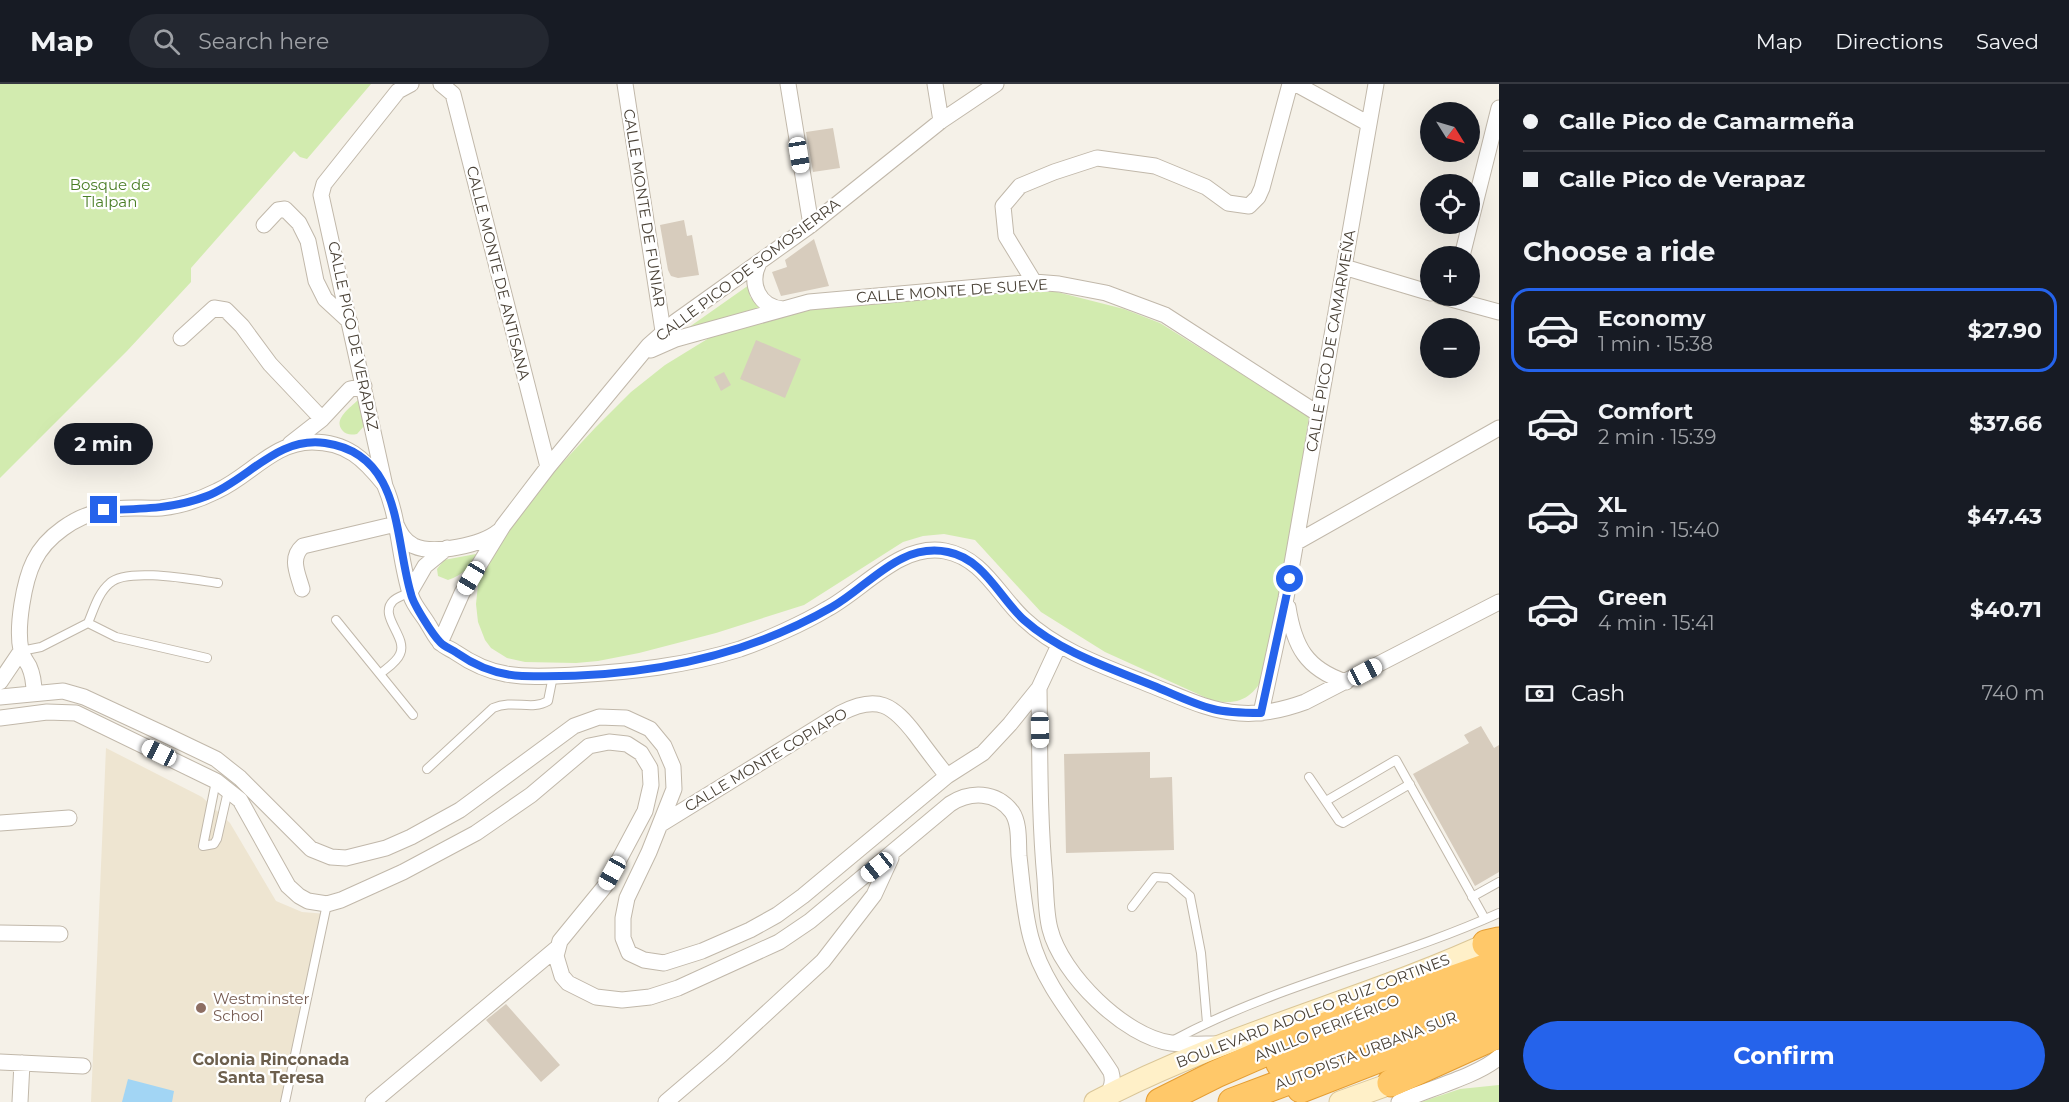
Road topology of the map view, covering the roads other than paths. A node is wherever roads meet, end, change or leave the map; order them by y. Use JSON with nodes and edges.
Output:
{"nodes":[{"id":1,"x":411,"y":84,"type":"edge"},
{"id":2,"x":441,"y":84,"type":"edge"},
{"id":3,"x":626,"y":84,"type":"edge"},
{"id":4,"x":788,"y":84,"type":"edge"},
{"id":5,"x":935,"y":84,"type":"edge"},
{"id":6,"x":996,"y":84,"type":"edge"},
{"id":7,"x":1290,"y":84,"type":"edge"},
{"id":8,"x":1296,"y":84,"type":"edge"},
{"id":9,"x":1376,"y":84,"type":"edge"},
{"id":10,"x":1499,"y":108,"type":"edge"},
{"id":11,"x":940,"y":121,"type":"junction"},
{"id":12,"x":1369,"y":124,"type":"junction"},
{"id":13,"x":264,"y":225,"type":"dead end"},
{"id":14,"x":811,"y":225,"type":"junction"},
{"id":15,"x":1464,"y":246,"type":"edge"},
{"id":16,"x":759,"y":263,"type":"junction"},
{"id":17,"x":1344,"y":267,"type":"junction"},
{"id":18,"x":1034,"y":282,"type":"junction"},
{"id":19,"x":1420,"y":290,"type":"edge"},
{"id":20,"x":1479,"y":306,"type":"edge"},
{"id":21,"x":786,"y":309,"type":"junction"},
{"id":22,"x":1499,"y":312,"type":"edge"},
{"id":23,"x":350,"y":322,"type":"junction"},
{"id":24,"x":663,"y":331,"type":"junction"},
{"id":25,"x":181,"y":338,"type":"dead end"},
{"id":26,"x":636,"y":361,"type":"junction"},
{"id":27,"x":364,"y":386,"type":"junction"},
{"id":28,"x":1317,"y":413,"type":"junction"},
{"id":29,"x":322,"y":419,"type":"junction"},
{"id":30,"x":1499,"y":428,"type":"edge"},
{"id":31,"x":286,"y":446,"type":"junction"},
{"id":32,"x":548,"y":467,"type":"junction"},
{"id":33,"x":386,"y":486,"type":"junction"},
{"id":34,"x":396,"y":524,"type":"junction"},
{"id":35,"x":503,"y":526,"type":"junction"},
{"id":36,"x":1297,"y":542,"type":"junction"},
{"id":37,"x":447,"y":548,"type":"junction"},
{"id":38,"x":218,"y":583,"type":"dead end"},
{"id":39,"x":302,"y":589,"type":"dead end"},
{"id":40,"x":410,"y":592,"type":"junction"},
{"id":41,"x":1286,"y":598,"type":"junction"},
{"id":42,"x":1499,"y":602,"type":"edge"},
{"id":43,"x":336,"y":620,"type":"dead end"},
{"id":44,"x":88,"y":623,"type":"junction"},
{"id":45,"x":440,"y":643,"type":"junction"},
{"id":46,"x":1059,"y":645,"type":"junction"},
{"id":47,"x":21,"y":651,"type":"junction"},
{"id":48,"x":207,"y":658,"type":"dead end"},
{"id":49,"x":380,"y":674,"type":"junction"},
{"id":50,"x":553,"y":676,"type":"junction"},
{"id":51,"x":0,"y":682,"type":"edge"},
{"id":52,"x":1346,"y":682,"type":"junction"},
{"id":53,"x":1039,"y":688,"type":"junction"},
{"id":54,"x":34,"y":693,"type":"junction"},
{"id":55,"x":0,"y":697,"type":"edge"},
{"id":56,"x":1261,"y":713,"type":"junction"},
{"id":57,"x":413,"y":716,"type":"dead end"},
{"id":58,"x":0,"y":718,"type":"edge"},
{"id":59,"x":427,"y":769,"type":"dead end"},
{"id":60,"x":947,"y":777,"type":"junction"},
{"id":61,"x":1310,"y":777,"type":"dead end"},
{"id":62,"x":1410,"y":784,"type":"junction"},
{"id":63,"x":222,"y":785,"type":"junction"},
{"id":64,"x":1326,"y":801,"type":"junction"},
{"id":65,"x":69,"y":818,"type":"dead end"},
{"id":66,"x":0,"y":823,"type":"edge"},
{"id":67,"x":661,"y":824,"type":"junction"},
{"id":68,"x":893,"y":853,"type":"junction"},
{"id":69,"x":1019,"y":856,"type":"junction"},
{"id":70,"x":1043,"y":858,"type":"junction"},
{"id":71,"x":1499,"y":882,"type":"edge"},
{"id":72,"x":1472,"y":897,"type":"junction"},
{"id":73,"x":327,"y":904,"type":"junction"},
{"id":74,"x":1132,"y":907,"type":"dead end"},
{"id":75,"x":1499,"y":913,"type":"edge"},
{"id":76,"x":0,"y":933,"type":"edge"},
{"id":77,"x":60,"y":934,"type":"dead end"},
{"id":78,"x":1494,"y":941,"type":"edge"},
{"id":79,"x":557,"y":948,"type":"junction"},
{"id":80,"x":1499,"y":985,"type":"edge"},
{"id":81,"x":1499,"y":998,"type":"edge"},
{"id":82,"x":1499,"y":1012,"type":"edge"},
{"id":83,"x":1207,"y":1023,"type":"junction"},
{"id":84,"x":1499,"y":1034,"type":"edge"},
{"id":85,"x":1170,"y":1043,"type":"junction"},
{"id":86,"x":1220,"y":1044,"type":"junction"},
{"id":87,"x":1499,"y":1045,"type":"edge"},
{"id":88,"x":1499,"y":1057,"type":"edge"},
{"id":89,"x":0,"y":1062,"type":"edge"},
{"id":90,"x":22,"y":1063,"type":"junction"},
{"id":91,"x":83,"y":1066,"type":"dead end"},
{"id":92,"x":1395,"y":1092,"type":"edge"},
{"id":93,"x":1096,"y":1101,"type":"edge"},
{"id":94,"x":20,"y":1102,"type":"edge"},
{"id":95,"x":285,"y":1102,"type":"edge"},
{"id":96,"x":373,"y":1102,"type":"edge"},
{"id":97,"x":666,"y":1102,"type":"edge"},
{"id":98,"x":1160,"y":1102,"type":"edge"},
{"id":99,"x":1189,"y":1102,"type":"edge"},
{"id":100,"x":1232,"y":1102,"type":"edge"},
{"id":101,"x":1266,"y":1102,"type":"edge"},
{"id":102,"x":1340,"y":1102,"type":"edge"}],
"edges":[{"from":1,"to":23,"type":"street","name":"CALLE PICO DE VERAPAZ"},
{"from":2,"to":32,"type":"street","name":"CALLE MONTE DE ANTISANA"},
{"from":3,"to":24,"type":"street","name":"CALLE MONTE DE FUNIAR"},
{"from":4,"to":14,"type":"street"},
{"from":5,"to":11,"type":"street"},
{"from":6,"to":11,"type":"street","name":"CALLE PICO DE SOMOSIERRA"},
{"from":7,"to":18,"type":"street"},
{"from":8,"to":12,"type":"street"},
{"from":9,"to":12,"type":"street","name":"CALLE PICO DE CAMARMEÑA"},
{"from":10,"to":15,"type":"street"},
{"from":11,"to":14,"type":"street","name":"CALLE PICO DE SOMOSIERRA"},
{"from":12,"to":17,"type":"street","name":"CALLE PICO DE CAMARMEÑA"},
{"from":13,"to":23,"type":"street"},
{"from":14,"to":16,"type":"street","name":"CALLE PICO DE SOMOSIERRA"},
{"from":16,"to":21,"type":"street"},
{"from":16,"to":24,"type":"street","name":"CALLE PICO DE SOMOSIERRA"},
{"from":17,"to":19,"type":"street"},
{"from":17,"to":28,"type":"street","name":"CALLE PICO DE CAMARMEÑA"},
{"from":18,"to":21,"type":"street","name":"CALLE MONTE DE SUEVE"},
{"from":18,"to":28,"type":"street","name":"CALLE MONTE DE SUEVE"},
{"from":20,"to":22,"type":"street"},
{"from":21,"to":26,"type":"street","name":"CALLE MONTE DE SUEVE"},
{"from":23,"to":27,"type":"street","name":"CALLE PICO DE VERAPAZ"},
{"from":24,"to":26,"type":"street","name":"CALLE PICO DE SOMOSIERRA"},
{"from":25,"to":29,"type":"street"},
{"from":26,"to":32,"type":"street","name":"CALLE PICO DE SOMOSIERRA"},
{"from":27,"to":29,"type":"street"},
{"from":27,"to":33,"type":"street","name":"CALLE PICO DE VERAPAZ"},
{"from":28,"to":36,"type":"street","name":"CALLE PICO DE CAMARMEÑA"},
{"from":29,"to":31,"type":"street"},
{"from":30,"to":36,"type":"street"},
{"from":31,"to":33,"type":"street"},
{"from":31,"to":47,"type":"street"},
{"from":32,"to":35,"type":"street","name":"CALLE PICO DE SOMOSIERRA"},
{"from":33,"to":34,"type":"street"},
{"from":34,"to":37,"type":"street"},
{"from":34,"to":39,"type":"street"},
{"from":34,"to":40,"type":"street"},
{"from":35,"to":37,"type":"street"},
{"from":35,"to":45,"type":"street","name":"CALLE PICO DE SOMOSIERRA"},
{"from":36,"to":41,"type":"street","name":"CALLE PICO DE CAMARMEÑA"},
{"from":37,"to":40,"type":"street"},
{"from":38,"to":44,"type":"lane"},
{"from":40,"to":45,"type":"street"},
{"from":40,"to":49,"type":"lane"},
{"from":41,"to":52,"type":"street","name":"CALLE PICO DE CAMARMEÑA"},
{"from":41,"to":56,"type":"street","name":"CALLE PICO DE CAMARMEÑA"},
{"from":42,"to":52,"type":"street"},
{"from":43,"to":49,"type":"lane"},
{"from":44,"to":47,"type":"lane"},
{"from":44,"to":48,"type":"lane"},
{"from":45,"to":50,"type":"street"},
{"from":46,"to":50,"type":"street"},
{"from":46,"to":53,"type":"street"},
{"from":46,"to":56,"type":"street"},
{"from":47,"to":51,"type":"street"},
{"from":47,"to":54,"type":"street"},
{"from":49,"to":57,"type":"lane"},
{"from":50,"to":59,"type":"lane"},
{"from":52,"to":56,"type":"street"},
{"from":53,"to":60,"type":"street"},
{"from":53,"to":70,"type":"street"},
{"from":54,"to":55,"type":"street"},
{"from":54,"to":67,"type":"street"},
{"from":58,"to":63,"type":"street"},
{"from":60,"to":67,"type":"street","name":"CALLE MONTE COPIAPO"},
{"from":60,"to":67,"type":"street"},
{"from":61,"to":64,"type":"lane"},
{"from":62,"to":64,"type":"lane"},
{"from":62,"to":64,"type":"lane"},
{"from":62,"to":72,"type":"lane"},
{"from":63,"to":63,"type":"lane"},
{"from":63,"to":73,"type":"street"},
{"from":65,"to":66,"type":"street"},
{"from":68,"to":69,"type":"street"},
{"from":68,"to":79,"type":"street"},
{"from":68,"to":97,"type":"street"},
{"from":69,"to":70,"type":"street"},
{"from":69,"to":93,"type":"street"},
{"from":70,"to":85,"type":"street"},
{"from":71,"to":72,"type":"lane"},
{"from":72,"to":78,"type":"lane"},
{"from":73,"to":79,"type":"street"},
{"from":73,"to":95,"type":"lane"},
{"from":74,"to":83,"type":"lane"},
{"from":75,"to":78,"type":"lane"},
{"from":76,"to":77,"type":"street"},
{"from":78,"to":83,"type":"lane"},
{"from":78,"to":86,"type":"main road","name":"BOULEVARD ADOLFO RUIZ CORTINES"},
{"from":78,"to":98,"type":"highway","name":"ANILLO PERIFÉRICO"},
{"from":79,"to":96,"type":"street"},
{"from":80,"to":99,"type":"highway","name":"AUTOPISTA URBANA SUR"},
{"from":81,"to":100,"type":"highway","name":"AUTOPISTA URBANA SUR"},
{"from":82,"to":101,"type":"highway"},
{"from":83,"to":85,"type":"lane"},
{"from":84,"to":92,"type":"highway"},
{"from":85,"to":86,"type":"street"},
{"from":86,"to":93,"type":"main road","name":"BOULEVARD ADOLFO RUIZ CORTINES"},
{"from":87,"to":92,"type":"main road"},
{"from":88,"to":92,"type":"street"},
{"from":89,"to":90,"type":"street"},
{"from":90,"to":91,"type":"street"},
{"from":90,"to":94,"type":"street"},
{"from":92,"to":102,"type":"main road"}]}
